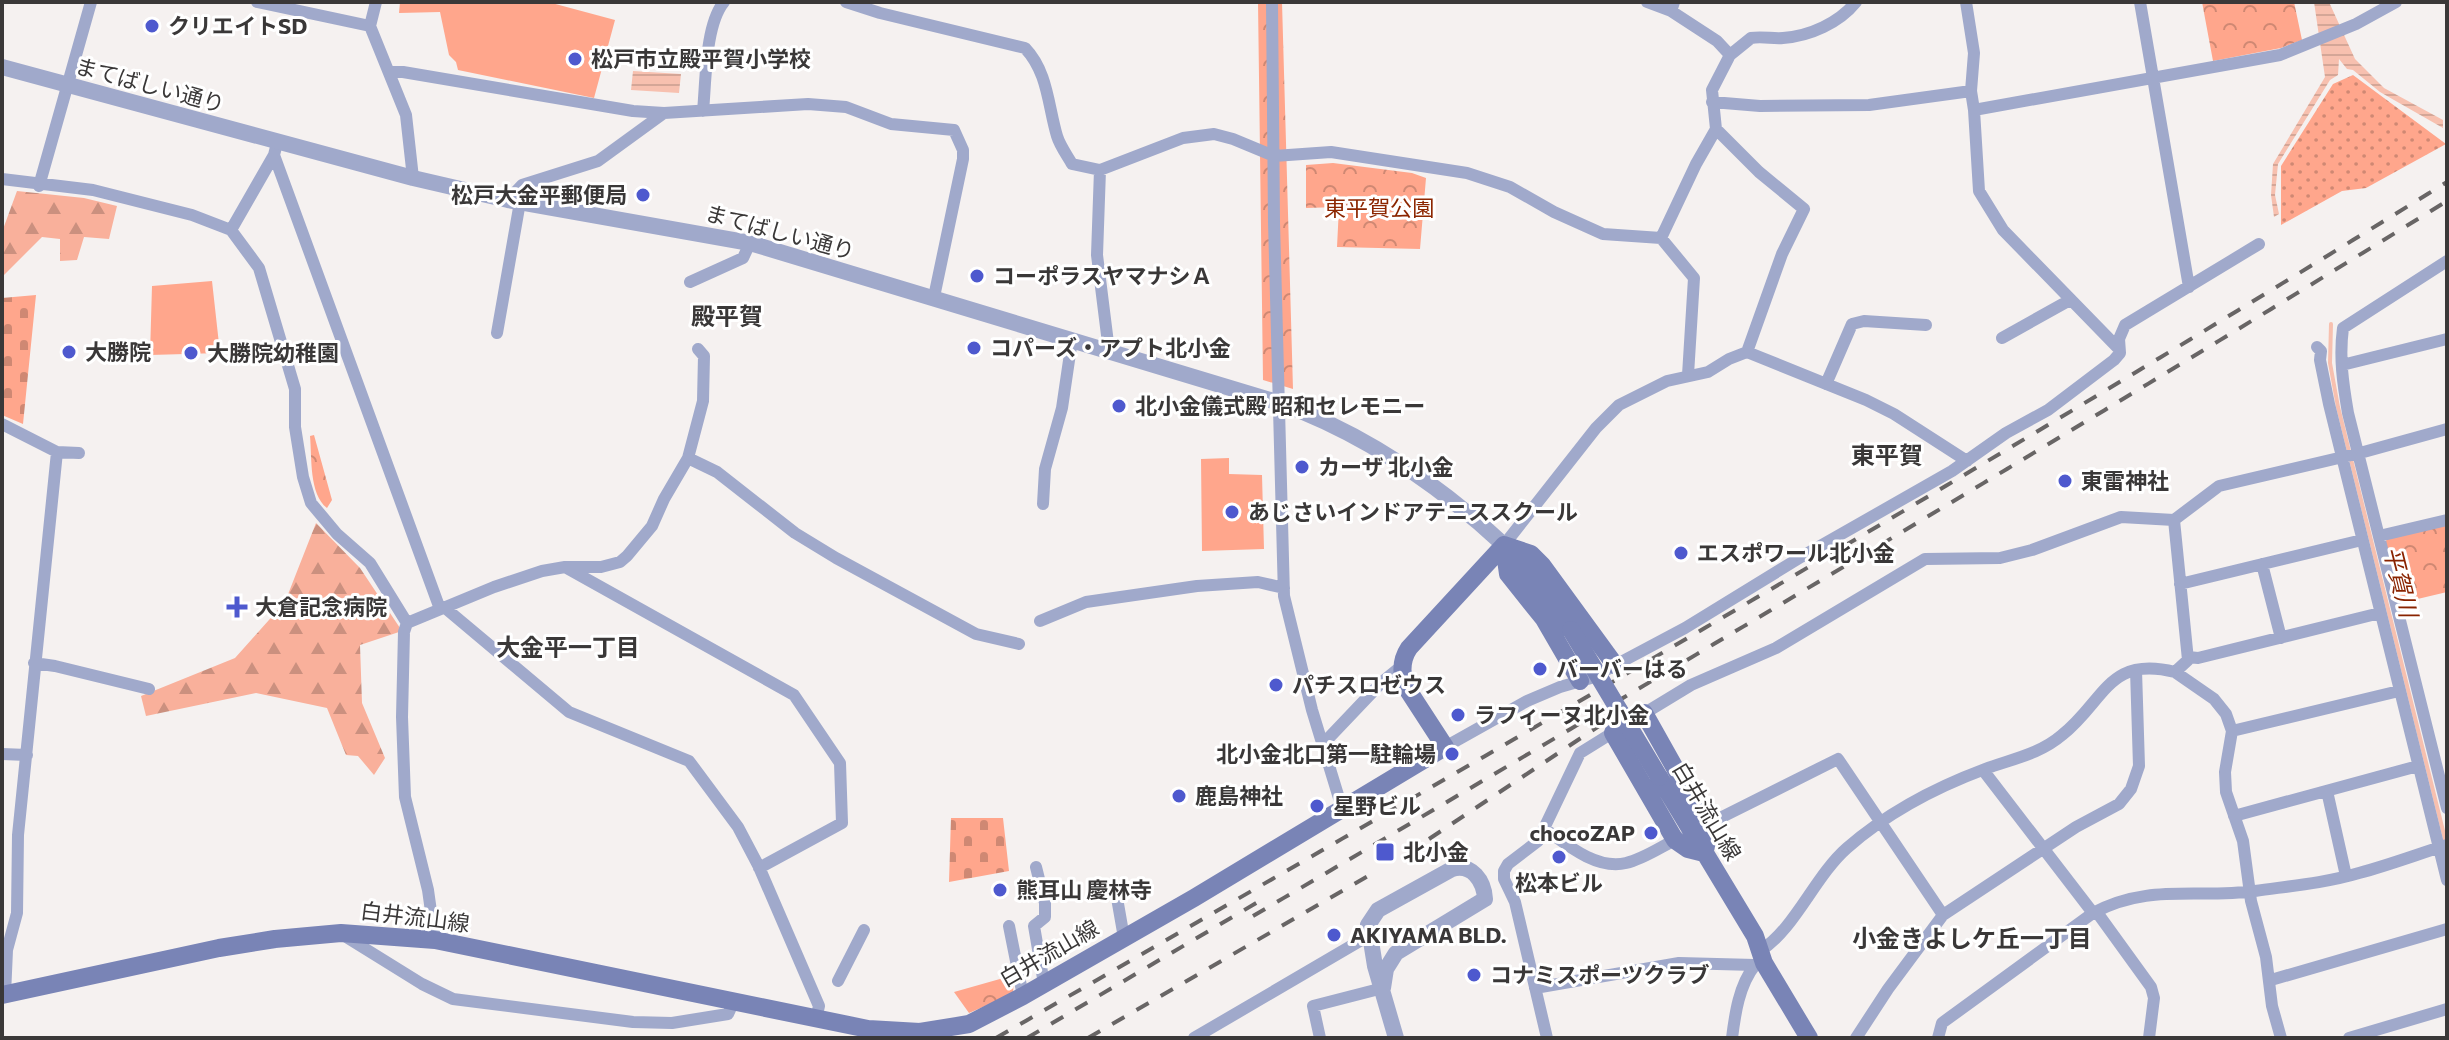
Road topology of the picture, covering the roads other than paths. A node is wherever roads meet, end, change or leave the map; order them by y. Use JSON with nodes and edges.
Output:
{"nodes":[{"id":1,"x":91,"y":2,"type":"edge"},
{"id":2,"x":257,"y":2,"type":"edge"},
{"id":3,"x":376,"y":2,"type":"edge"},
{"id":4,"x":724,"y":2,"type":"edge"},
{"id":5,"x":846,"y":2,"type":"edge"},
{"id":6,"x":1272,"y":2,"type":"edge"},
{"id":7,"x":1647,"y":2,"type":"edge"},
{"id":8,"x":1856,"y":2,"type":"edge"},
{"id":9,"x":1966,"y":2,"type":"edge"},
{"id":10,"x":2140,"y":2,"type":"edge"},
{"id":11,"x":2396,"y":2,"type":"edge"},
{"id":12,"x":1673,"y":6,"type":"edge"},
{"id":13,"x":370,"y":26,"type":"junction"},
{"id":14,"x":1730,"y":55,"type":"junction"},
{"id":15,"x":2,"y":67,"type":"edge"},
{"id":16,"x":390,"y":72,"type":"junction"},
{"id":17,"x":2153,"y":78,"type":"junction"},
{"id":18,"x":68,"y":85,"type":"junction"},
{"id":19,"x":1971,"y":91,"type":"junction"},
{"id":20,"x":1712,"y":102,"type":"junction"},
{"id":21,"x":1974,"y":110,"type":"junction"},
{"id":22,"x":703,"y":111,"type":"junction"},
{"id":23,"x":664,"y":113,"type":"junction"},
{"id":24,"x":1716,"y":129,"type":"junction"},
{"id":25,"x":276,"y":149,"type":"junction"},
{"id":26,"x":1274,"y":156,"type":"junction"},
{"id":27,"x":1100,"y":170,"type":"junction"},
{"id":28,"x":413,"y":178,"type":"junction"},
{"id":29,"x":2,"y":179,"type":"edge"},
{"id":30,"x":39,"y":186,"type":"junction"},
{"id":31,"x":514,"y":201,"type":"junction"},
{"id":32,"x":231,"y":230,"type":"junction"},
{"id":33,"x":1661,"y":238,"type":"junction"},
{"id":34,"x":750,"y":243,"type":"junction"},
{"id":35,"x":2259,"y":244,"type":"dead end"},
{"id":36,"x":2447,"y":261,"type":"edge"},
{"id":37,"x":690,"y":282,"type":"dead end"},
{"id":38,"x":2189,"y":287,"type":"junction"},
{"id":39,"x":934,"y":297,"type":"junction"},
{"id":40,"x":2070,"y":300,"type":"junction"},
{"id":41,"x":1926,"y":325,"type":"dead end"},
{"id":42,"x":497,"y":333,"type":"dead end"},
{"id":43,"x":2002,"y":338,"type":"dead end"},
{"id":44,"x":2447,"y":339,"type":"edge"},
{"id":45,"x":1072,"y":340,"type":"junction"},
{"id":46,"x":2317,"y":347,"type":"dead end"},
{"id":47,"x":698,"y":349,"type":"dead end"},
{"id":48,"x":2119,"y":349,"type":"junction"},
{"id":49,"x":1109,"y":351,"type":"junction"},
{"id":50,"x":1747,"y":352,"type":"junction"},
{"id":51,"x":2342,"y":365,"type":"junction"},
{"id":52,"x":1688,"y":375,"type":"junction"},
{"id":53,"x":1826,"y":384,"type":"junction"},
{"id":54,"x":1280,"y":403,"type":"junction"},
{"id":55,"x":2,"y":424,"type":"edge"},
{"id":56,"x":2447,"y":429,"type":"edge"},
{"id":57,"x":57,"y":452,"type":"junction"},
{"id":58,"x":79,"y":453,"type":"dead end"},
{"id":59,"x":2360,"y":453,"type":"junction"},
{"id":60,"x":2343,"y":457,"type":"junction"},
{"id":61,"x":688,"y":458,"type":"junction"},
{"id":62,"x":1967,"y":461,"type":"junction"},
{"id":63,"x":1043,"y":504,"type":"dead end"},
{"id":64,"x":2174,"y":520,"type":"junction"},
{"id":65,"x":2447,"y":520,"type":"edge"},
{"id":66,"x":2379,"y":536,"type":"junction"},
{"id":67,"x":2362,"y":540,"type":"junction"},
{"id":68,"x":1504,"y":545,"type":"junction"},
{"id":69,"x":2262,"y":564,"type":"junction"},
{"id":70,"x":565,"y":567,"type":"junction"},
{"id":71,"x":2180,"y":584,"type":"junction"},
{"id":72,"x":1284,"y":588,"type":"junction"},
{"id":73,"x":442,"y":608,"type":"junction"},
{"id":74,"x":2380,"y":613,"type":"junction"},
{"id":75,"x":1040,"y":621,"type":"dead end"},
{"id":76,"x":407,"y":623,"type":"junction"},
{"id":77,"x":2281,"y":638,"type":"junction"},
{"id":78,"x":1019,"y":644,"type":"dead end"},
{"id":79,"x":2188,"y":657,"type":"junction"},
{"id":80,"x":34,"y":663,"type":"junction"},
{"id":81,"x":1403,"y":665,"type":"junction"},
{"id":82,"x":1615,"y":665,"type":"junction"},
{"id":83,"x":2136,"y":670,"type":"junction"},
{"id":84,"x":2175,"y":672,"type":"junction"},
{"id":85,"x":1580,"y":681,"type":"junction"},
{"id":86,"x":149,"y":689,"type":"dead end"},
{"id":87,"x":2399,"y":691,"type":"junction"},
{"id":88,"x":1644,"y":713,"type":"junction"},
{"id":89,"x":2232,"y":731,"type":"junction"},
{"id":90,"x":1613,"y":733,"type":"junction"},
{"id":91,"x":1323,"y":744,"type":"junction"},
{"id":92,"x":1445,"y":747,"type":"junction"},
{"id":93,"x":2,"y":754,"type":"edge"},
{"id":94,"x":27,"y":755,"type":"junction"},
{"id":95,"x":2441,"y":758,"type":"edge"},
{"id":96,"x":2418,"y":766,"type":"junction"},
{"id":97,"x":1983,"y":770,"type":"junction"},
{"id":98,"x":2327,"y":791,"type":"junction"},
{"id":99,"x":1342,"y":808,"type":"junction"},
{"id":100,"x":2447,"y":808,"type":"edge"},
{"id":101,"x":2234,"y":816,"type":"junction"},
{"id":102,"x":1880,"y":821,"type":"junction"},
{"id":103,"x":1545,"y":829,"type":"junction"},
{"id":104,"x":1691,"y":832,"type":"junction"},
{"id":105,"x":2442,"y":846,"type":"edge"},
{"id":106,"x":2045,"y":850,"type":"junction"},
{"id":107,"x":1704,"y":853,"type":"junction"},
{"id":108,"x":1036,"y":867,"type":"dead end"},
{"id":109,"x":759,"y":868,"type":"junction"},
{"id":110,"x":2346,"y":876,"type":"junction"},
{"id":111,"x":2447,"y":880,"type":"edge"},
{"id":112,"x":2251,"y":891,"type":"junction"},
{"id":113,"x":1117,"y":898,"type":"dead end"},
{"id":114,"x":2094,"y":912,"type":"junction"},
{"id":115,"x":1943,"y":915,"type":"junction"},
{"id":116,"x":1009,"y":926,"type":"dead end"},
{"id":117,"x":2447,"y":929,"type":"edge"},
{"id":118,"x":864,"y":930,"type":"dead end"},
{"id":119,"x":341,"y":933,"type":"junction"},
{"id":120,"x":1370,"y":935,"type":"junction"},
{"id":121,"x":1124,"y":938,"type":"junction"},
{"id":122,"x":435,"y":940,"type":"junction"},
{"id":123,"x":1760,"y":960,"type":"junction"},
{"id":124,"x":2271,"y":980,"type":"junction"},
{"id":125,"x":838,"y":981,"type":"dead end"},
{"id":126,"x":1044,"y":984,"type":"junction"},
{"id":127,"x":1383,"y":988,"type":"junction"},
{"id":128,"x":1535,"y":988,"type":"junction"},
{"id":129,"x":3,"y":995,"type":"edge"},
{"id":130,"x":1023,"y":996,"type":"junction"},
{"id":131,"x":734,"y":1001,"type":"junction"},
{"id":132,"x":2447,"y":1009,"type":"edge"},
{"id":133,"x":816,"y":1019,"type":"junction"},
{"id":134,"x":1194,"y":1038,"type":"edge"},
{"id":135,"x":1320,"y":1038,"type":"edge"},
{"id":136,"x":1396,"y":1038,"type":"edge"},
{"id":137,"x":1547,"y":1038,"type":"edge"},
{"id":138,"x":1732,"y":1038,"type":"edge"},
{"id":139,"x":1809,"y":1038,"type":"edge"},
{"id":140,"x":1856,"y":1038,"type":"edge"},
{"id":141,"x":1938,"y":1038,"type":"edge"},
{"id":142,"x":2149,"y":1038,"type":"edge"},
{"id":143,"x":2281,"y":1038,"type":"edge"},
{"id":144,"x":2349,"y":1038,"type":"edge"}],
"edges":[{"from":1,"to":18,"type":"street"},
{"from":2,"to":13,"type":"street"},
{"from":3,"to":13,"type":"street"},
{"from":4,"to":22,"type":"street"},
{"from":5,"to":27,"type":"street"},
{"from":6,"to":26,"type":"street"},
{"from":7,"to":12,"type":"street"},
{"from":8,"to":14,"type":"street"},
{"from":9,"to":19,"type":"street"},
{"from":10,"to":17,"type":"street"},
{"from":11,"to":17,"type":"street"},
{"from":12,"to":14,"type":"street"},
{"from":13,"to":16,"type":"street"},
{"from":14,"to":20,"type":"street"},
{"from":15,"to":18,"type":"street","name":"まてばしい通り"},
{"from":16,"to":23,"type":"street"},
{"from":16,"to":28,"type":"street"},
{"from":17,"to":21,"type":"street"},
{"from":17,"to":38,"type":"street"},
{"from":18,"to":25,"type":"street","name":"まてばしい通り"},
{"from":18,"to":30,"type":"street"},
{"from":19,"to":20,"type":"street"},
{"from":19,"to":21,"type":"street"},
{"from":20,"to":24,"type":"street"},
{"from":21,"to":40,"type":"street"},
{"from":22,"to":23,"type":"street"},
{"from":22,"to":39,"type":"street"},
{"from":23,"to":31,"type":"street"},
{"from":24,"to":33,"type":"street"},
{"from":24,"to":50,"type":"street"},
{"from":25,"to":28,"type":"street","name":"まてばしい通り"},
{"from":25,"to":32,"type":"street"},
{"from":25,"to":73,"type":"street"},
{"from":26,"to":27,"type":"street"},
{"from":26,"to":33,"type":"street"},
{"from":26,"to":54,"type":"street"},
{"from":27,"to":49,"type":"street"},
{"from":28,"to":31,"type":"street","name":"まてばしい通り"},
{"from":29,"to":30,"type":"street"},
{"from":30,"to":32,"type":"street"},
{"from":31,"to":34,"type":"street","name":"まてばしい通り"},
{"from":31,"to":42,"type":"street"},
{"from":32,"to":76,"type":"street"},
{"from":33,"to":52,"type":"street"},
{"from":34,"to":37,"type":"street"},
{"from":34,"to":39,"type":"street","name":"まてばしい通り"},
{"from":35,"to":38,"type":"street"},
{"from":36,"to":51,"type":"street"},
{"from":38,"to":48,"type":"street"},
{"from":39,"to":45,"type":"street","name":"まてばしい通り"},
{"from":40,"to":43,"type":"street"},
{"from":40,"to":48,"type":"street"},
{"from":41,"to":53,"type":"street"},
{"from":44,"to":51,"type":"street"},
{"from":45,"to":49,"type":"street","name":"まてばしい通り"},
{"from":45,"to":63,"type":"street"},
{"from":46,"to":60,"type":"street"},
{"from":47,"to":61,"type":"street"},
{"from":48,"to":62,"type":"street"},
{"from":49,"to":54,"type":"street","name":"まてばしい通り"},
{"from":50,"to":52,"type":"street"},
{"from":50,"to":53,"type":"street"},
{"from":51,"to":59,"type":"street"},
{"from":52,"to":68,"type":"street"},
{"from":53,"to":62,"type":"street"},
{"from":54,"to":68,"type":"street","name":"まてばしい通り"},
{"from":54,"to":72,"type":"street"},
{"from":55,"to":57,"type":"street"},
{"from":56,"to":59,"type":"street"},
{"from":57,"to":58,"type":"street"},
{"from":57,"to":80,"type":"street"},
{"from":59,"to":60,"type":"street"},
{"from":59,"to":66,"type":"street"},
{"from":60,"to":64,"type":"street"},
{"from":60,"to":67,"type":"street"},
{"from":61,"to":70,"type":"street"},
{"from":61,"to":78,"type":"street"},
{"from":62,"to":82,"type":"street"},
{"from":64,"to":71,"type":"street"},
{"from":64,"to":88,"type":"street"},
{"from":65,"to":66,"type":"street"},
{"from":66,"to":95,"type":"street"},
{"from":67,"to":69,"type":"street"},
{"from":67,"to":74,"type":"street"},
{"from":68,"to":81,"type":"main road"},
{"from":68,"to":82,"type":"main road"},
{"from":68,"to":85,"type":"main road"},
{"from":68,"to":104,"type":"main road","name":"白井流山線","bridge":true},
{"from":69,"to":71,"type":"street"},
{"from":69,"to":77,"type":"street"},
{"from":70,"to":73,"type":"street"},
{"from":70,"to":109,"type":"street"},
{"from":71,"to":79,"type":"street"},
{"from":72,"to":75,"type":"street"},
{"from":72,"to":91,"type":"street"},
{"from":73,"to":76,"type":"street"},
{"from":73,"to":109,"type":"street"},
{"from":74,"to":77,"type":"street"},
{"from":74,"to":87,"type":"street"},
{"from":76,"to":122,"type":"street"},
{"from":77,"to":79,"type":"street"},
{"from":79,"to":84,"type":"street"},
{"from":80,"to":86,"type":"street"},
{"from":80,"to":94,"type":"street"},
{"from":81,"to":91,"type":"street"},
{"from":81,"to":92,"type":"main road"},
{"from":82,"to":85,"type":"street"},
{"from":83,"to":84,"type":"street"},
{"from":83,"to":97,"type":"street"},
{"from":83,"to":106,"type":"street"},
{"from":84,"to":89,"type":"street"},
{"from":85,"to":92,"type":"street"},
{"from":87,"to":89,"type":"street"},
{"from":87,"to":96,"type":"street"},
{"from":88,"to":90,"type":"street"},
{"from":88,"to":104,"type":"main road"},
{"from":89,"to":101,"type":"street"},
{"from":90,"to":103,"type":"street"},
{"from":90,"to":104,"type":"main road"},
{"from":91,"to":99,"type":"street"},
{"from":92,"to":99,"type":"main road","name":"白井流山線"},
{"from":93,"to":94,"type":"street"},
{"from":94,"to":129,"type":"street"},
{"from":95,"to":100,"type":"street"},
{"from":96,"to":98,"type":"street"},
{"from":96,"to":105,"type":"street"},
{"from":97,"to":102,"type":"street"},
{"from":97,"to":106,"type":"street"},
{"from":98,"to":101,"type":"street"},
{"from":98,"to":110,"type":"street"},
{"from":99,"to":121,"type":"main road","name":"白井流山線"},
{"from":101,"to":112,"type":"street"},
{"from":102,"to":104,"type":"street"},
{"from":102,"to":115,"type":"street"},
{"from":102,"to":123,"type":"street"},
{"from":103,"to":104,"type":"street"},
{"from":103,"to":128,"type":"street"},
{"from":104,"to":107,"type":"main road"},
{"from":104,"to":107,"type":"main road"},
{"from":105,"to":110,"type":"street"},
{"from":105,"to":111,"type":"street"},
{"from":106,"to":114,"type":"street"},
{"from":106,"to":115,"type":"street"},
{"from":107,"to":123,"type":"main road","name":"白井流山線"},
{"from":108,"to":126,"type":"street"},
{"from":109,"to":133,"type":"street"},
{"from":110,"to":112,"type":"street"},
{"from":112,"to":114,"type":"street"},
{"from":112,"to":124,"type":"street"},
{"from":113,"to":121,"type":"street"},
{"from":114,"to":141,"type":"street"},
{"from":114,"to":142,"type":"street"},
{"from":115,"to":140,"type":"street"},
{"from":116,"to":130,"type":"street"},
{"from":117,"to":124,"type":"street"},
{"from":118,"to":125,"type":"street"},
{"from":119,"to":122,"type":"main road","name":"白井流山線"},
{"from":119,"to":129,"type":"main road","name":"白井流山線"},
{"from":119,"to":131,"type":"street"},
{"from":120,"to":127,"type":"street"},
{"from":120,"to":127,"type":"street"},
{"from":120,"to":134,"type":"street"},
{"from":121,"to":126,"type":"main road","name":"白井流山線"},
{"from":122,"to":131,"type":"main road","name":"白井流山線"},
{"from":123,"to":128,"type":"street"},
{"from":123,"to":138,"type":"street"},
{"from":123,"to":139,"type":"main road","name":"白井流山線"},
{"from":124,"to":143,"type":"street"},
{"from":126,"to":130,"type":"main road","name":"白井流山線"},
{"from":127,"to":135,"type":"street"},
{"from":127,"to":136,"type":"street"},
{"from":128,"to":137,"type":"street"},
{"from":130,"to":133,"type":"main road","name":"白井流山線"},
{"from":131,"to":133,"type":"main road","name":"白井流山線"},
{"from":132,"to":144,"type":"street"}]}
